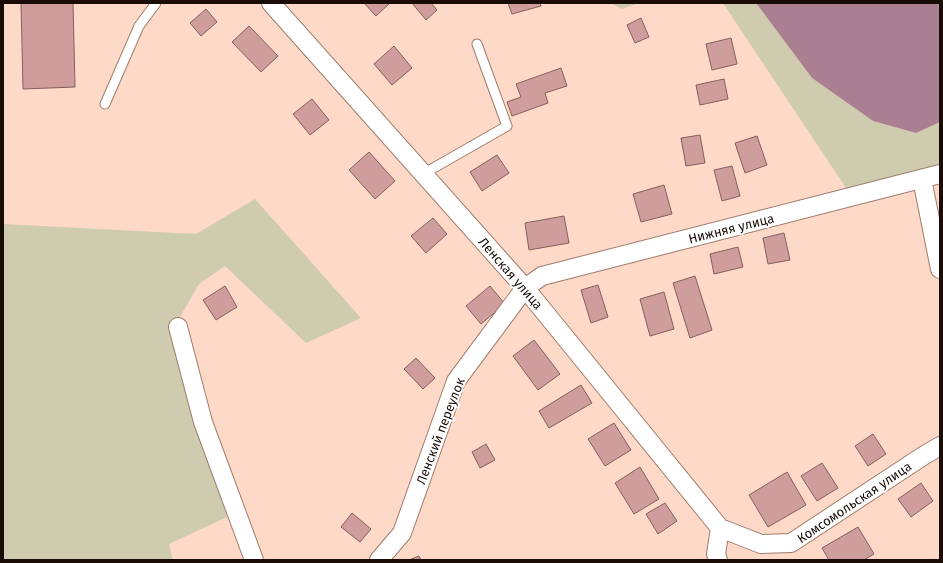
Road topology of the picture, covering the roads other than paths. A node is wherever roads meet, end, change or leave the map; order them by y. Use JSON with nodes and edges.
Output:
{"nodes":[{"id":1,"x":156,"y":3,"type":"edge"},
{"id":2,"x":271,"y":3,"type":"edge"},
{"id":3,"x":477,"y":44,"type":"dead end"},
{"id":4,"x":105,"y":104,"type":"dead end"},
{"id":5,"x":423,"y":174,"type":"junction"},
{"id":6,"x":940,"y":174,"type":"edge"},
{"id":7,"x":922,"y":179,"type":"junction"},
{"id":8,"x":940,"y":269,"type":"edge"},
{"id":9,"x":525,"y":288,"type":"junction"},
{"id":10,"x":178,"y":327,"type":"dead end"},
{"id":11,"x":940,"y":446,"type":"edge"},
{"id":12,"x":720,"y":528,"type":"junction"},
{"id":13,"x":254,"y":560,"type":"edge"},
{"id":14,"x":379,"y":560,"type":"edge"},
{"id":15,"x":718,"y":560,"type":"edge"}],
"edges":[{"from":1,"to":4,"type":"lane"},
{"from":2,"to":5,"type":"street","name":"Ленская улица"},
{"from":3,"to":5,"type":"lane"},
{"from":5,"to":9,"type":"street","name":"Ленская улица"},
{"from":6,"to":7,"type":"street","name":"Нижняя улица"},
{"from":7,"to":8,"type":"street"},
{"from":7,"to":9,"type":"street","name":"Нижняя улица"},
{"from":9,"to":12,"type":"street","name":"Ленская улица"},
{"from":9,"to":14,"type":"street","name":"Ленский переулок"},
{"from":10,"to":13,"type":"street"},
{"from":11,"to":12,"type":"street","name":"Комсомольская улица"},
{"from":12,"to":15,"type":"street"}]}
